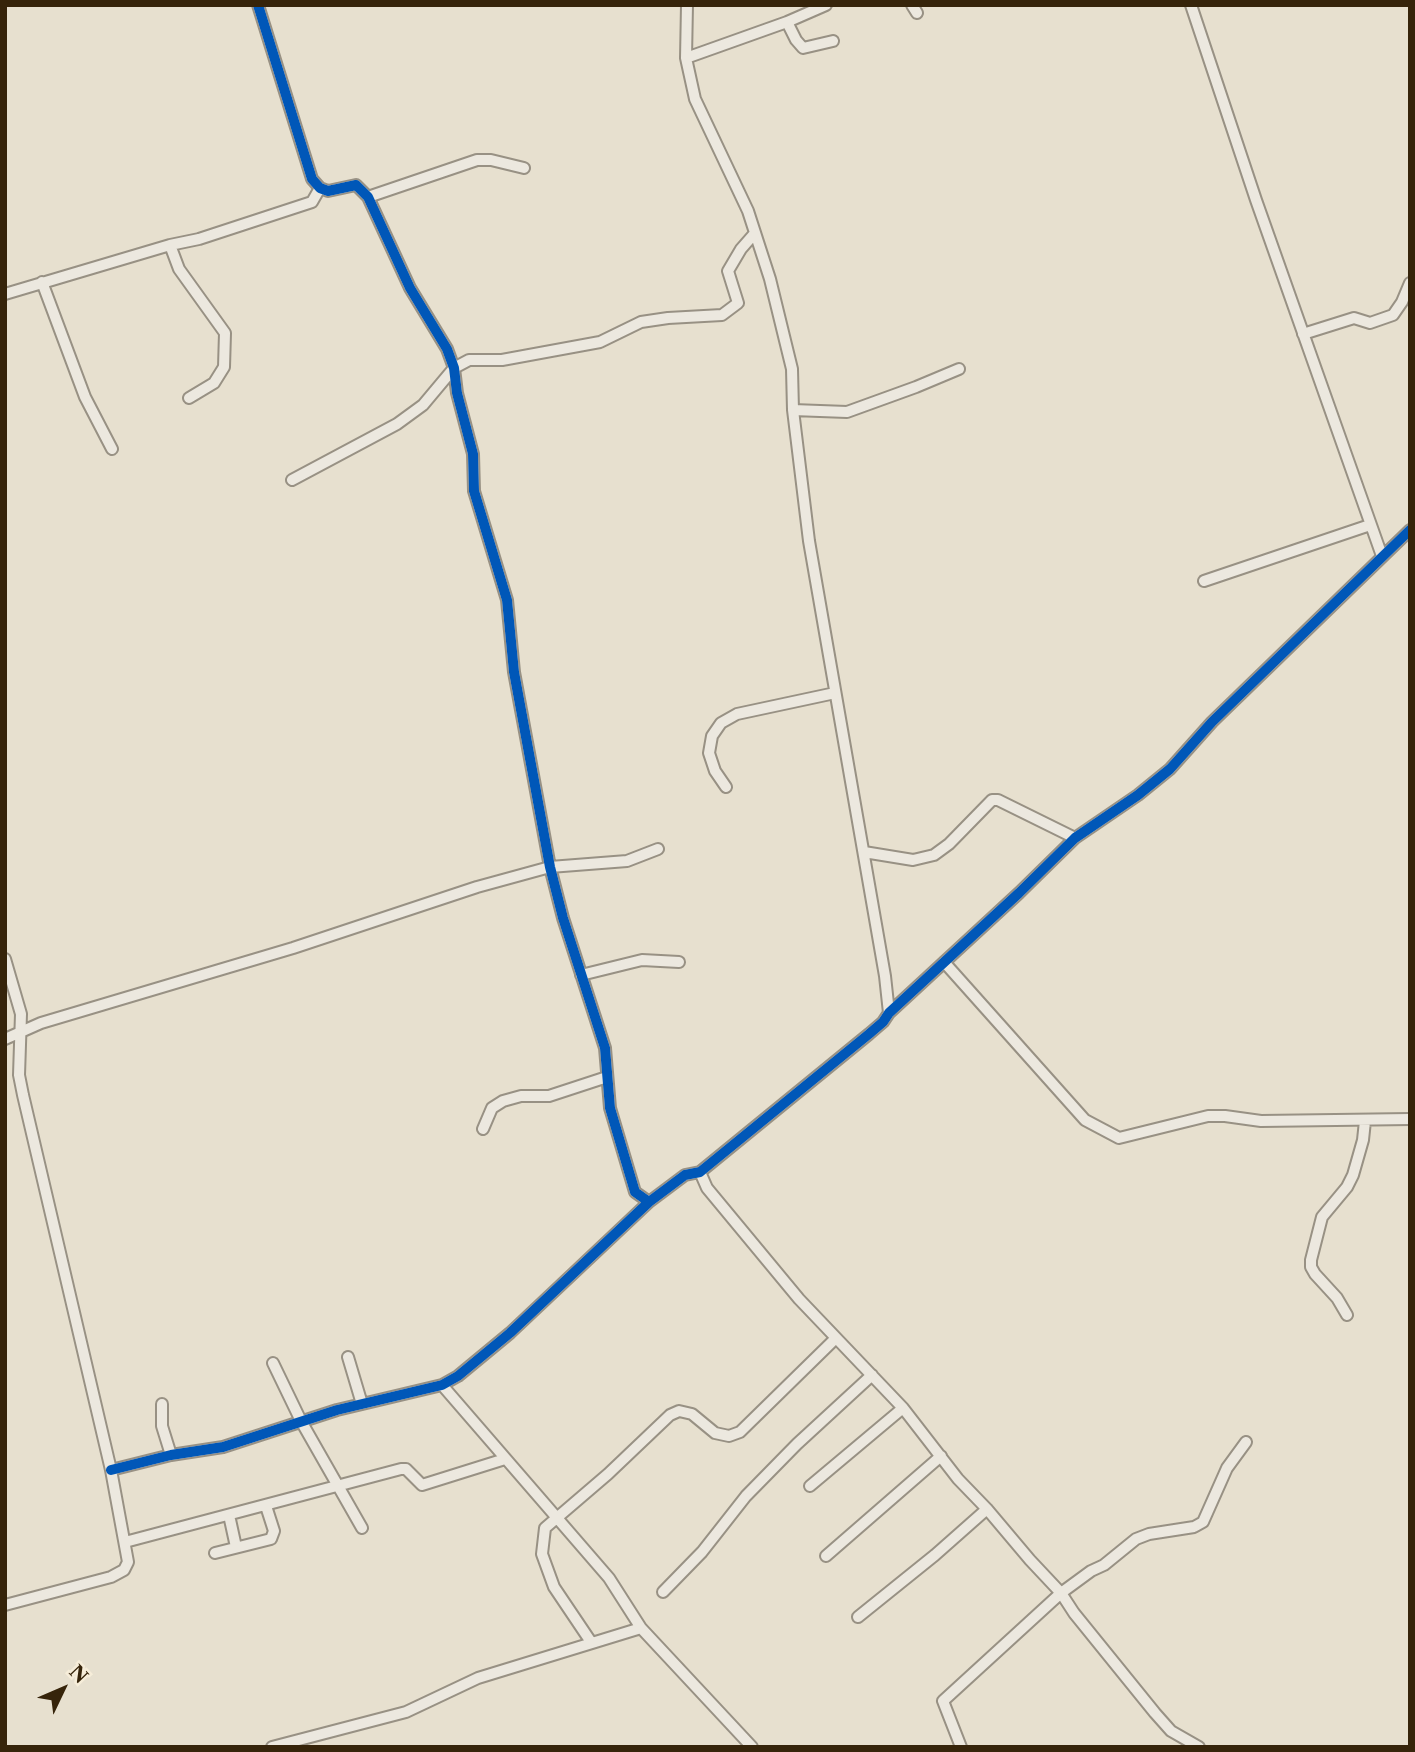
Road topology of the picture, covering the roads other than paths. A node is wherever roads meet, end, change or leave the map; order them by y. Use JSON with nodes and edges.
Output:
{"nodes":[{"id":1,"x":258,"y":5,"type":"edge"},
{"id":2,"x":687,"y":5,"type":"edge"},
{"id":3,"x":826,"y":5,"type":"edge"},
{"id":4,"x":1191,"y":5,"type":"edge"},
{"id":5,"x":787,"y":22,"type":"junction"},
{"id":6,"x":833,"y":41,"type":"dead end"},
{"id":7,"x":686,"y":58,"type":"junction"},
{"id":8,"x":524,"y":168,"type":"dead end"},
{"id":9,"x":320,"y":188,"type":"junction"},
{"id":10,"x":368,"y":197,"type":"junction"},
{"id":11,"x":755,"y":233,"type":"junction"},
{"id":12,"x":170,"y":245,"type":"junction"},
{"id":13,"x":42,"y":282,"type":"junction"},
{"id":14,"x":1410,"y":283,"type":"edge"},
{"id":15,"x":5,"y":294,"type":"edge"},
{"id":16,"x":1303,"y":334,"type":"junction"},
{"id":17,"x":454,"y":368,"type":"junction"},
{"id":18,"x":960,"y":369,"type":"dead end"},
{"id":19,"x":189,"y":398,"type":"dead end"},
{"id":20,"x":793,"y":410,"type":"junction"},
{"id":21,"x":112,"y":449,"type":"dead end"},
{"id":22,"x":292,"y":480,"type":"dead end"},
{"id":23,"x":1370,"y":525,"type":"junction"},
{"id":24,"x":1410,"y":530,"type":"edge"},
{"id":25,"x":1382,"y":556,"type":"junction"},
{"id":26,"x":1204,"y":581,"type":"dead end"},
{"id":27,"x":835,"y":693,"type":"junction"},
{"id":28,"x":726,"y":787,"type":"dead end"},
{"id":29,"x":1075,"y":838,"type":"junction"},
{"id":30,"x":657,"y":849,"type":"dead end"},
{"id":31,"x":864,"y":852,"type":"junction"},
{"id":32,"x":550,"y":867,"type":"junction"},
{"id":33,"x":5,"y":959,"type":"edge"},
{"id":34,"x":678,"y":962,"type":"dead end"},
{"id":35,"x":944,"y":962,"type":"junction"},
{"id":36,"x":581,"y":975,"type":"junction"},
{"id":37,"x":889,"y":1013,"type":"junction"},
{"id":38,"x":20,"y":1032,"type":"junction"},
{"id":39,"x":5,"y":1039,"type":"edge"},
{"id":40,"x":607,"y":1077,"type":"junction"},
{"id":41,"x":1410,"y":1119,"type":"edge"},
{"id":42,"x":1365,"y":1121,"type":"junction"},
{"id":43,"x":483,"y":1129,"type":"dead end"},
{"id":44,"x":700,"y":1172,"type":"junction"},
{"id":45,"x":649,"y":1202,"type":"junction"},
{"id":46,"x":1347,"y":1315,"type":"dead end"},
{"id":47,"x":836,"y":1338,"type":"junction"},
{"id":48,"x":348,"y":1357,"type":"dead end"},
{"id":49,"x":273,"y":1363,"type":"dead end"},
{"id":50,"x":872,"y":1375,"type":"junction"},
{"id":51,"x":442,"y":1385,"type":"junction"},
{"id":52,"x":162,"y":1404,"type":"dead end"},
{"id":53,"x":362,"y":1404,"type":"junction"},
{"id":54,"x":903,"y":1408,"type":"junction"},
{"id":55,"x":301,"y":1421,"type":"junction"},
{"id":56,"x":1246,"y":1442,"type":"dead end"},
{"id":57,"x":171,"y":1455,"type":"junction"},
{"id":58,"x":941,"y":1456,"type":"junction"},
{"id":59,"x":505,"y":1459,"type":"junction"},
{"id":60,"x":111,"y":1470,"type":"junction"},
{"id":61,"x":339,"y":1486,"type":"junction"},
{"id":62,"x":810,"y":1486,"type":"dead end"},
{"id":63,"x":266,"y":1506,"type":"junction"},
{"id":64,"x":988,"y":1509,"type":"junction"},
{"id":65,"x":229,"y":1515,"type":"junction"},
{"id":66,"x":556,"y":1519,"type":"junction"},
{"id":67,"x":362,"y":1528,"type":"dead end"},
{"id":68,"x":125,"y":1542,"type":"junction"},
{"id":69,"x":236,"y":1547,"type":"junction"},
{"id":70,"x":215,"y":1553,"type":"dead end"},
{"id":71,"x":825,"y":1556,"type":"dead end"},
{"id":72,"x":663,"y":1592,"type":"dead end"},
{"id":73,"x":1061,"y":1593,"type":"junction"},
{"id":74,"x":5,"y":1605,"type":"edge"},
{"id":75,"x":858,"y":1617,"type":"dead end"},
{"id":76,"x":641,"y":1628,"type":"junction"},
{"id":77,"x":591,"y":1642,"type":"junction"},
{"id":78,"x":746,"y":1745,"type":"edge"},
{"id":79,"x":272,"y":1747,"type":"edge"},
{"id":80,"x":961,"y":1747,"type":"edge"},
{"id":81,"x":1199,"y":1747,"type":"edge"}],
"edges":[{"from":1,"to":9,"type":"street"},
{"from":2,"to":7,"type":"street"},
{"from":3,"to":5,"type":"street"},
{"from":4,"to":16,"type":"street"},
{"from":5,"to":6,"type":"street"},
{"from":5,"to":7,"type":"street"},
{"from":7,"to":11,"type":"street"},
{"from":8,"to":10,"type":"street"},
{"from":9,"to":10,"type":"street"},
{"from":9,"to":12,"type":"street"},
{"from":10,"to":17,"type":"street"},
{"from":11,"to":17,"type":"street"},
{"from":11,"to":20,"type":"street"},
{"from":12,"to":13,"type":"street"},
{"from":12,"to":19,"type":"street"},
{"from":13,"to":15,"type":"street"},
{"from":13,"to":21,"type":"street"},
{"from":14,"to":16,"type":"street"},
{"from":16,"to":23,"type":"street"},
{"from":17,"to":22,"type":"street"},
{"from":17,"to":32,"type":"street"},
{"from":18,"to":20,"type":"street"},
{"from":20,"to":27,"type":"street"},
{"from":23,"to":25,"type":"street"},
{"from":23,"to":26,"type":"street"},
{"from":24,"to":25,"type":"street"},
{"from":25,"to":29,"type":"street"},
{"from":27,"to":28,"type":"street"},
{"from":27,"to":31,"type":"street"},
{"from":29,"to":31,"type":"street"},
{"from":29,"to":35,"type":"street"},
{"from":30,"to":32,"type":"street"},
{"from":31,"to":37,"type":"street"},
{"from":32,"to":36,"type":"street"},
{"from":32,"to":38,"type":"street"},
{"from":33,"to":38,"type":"street"},
{"from":34,"to":36,"type":"street"},
{"from":35,"to":37,"type":"street"},
{"from":35,"to":42,"type":"street"},
{"from":36,"to":40,"type":"street"},
{"from":37,"to":44,"type":"street"},
{"from":38,"to":39,"type":"street"},
{"from":38,"to":60,"type":"street"},
{"from":40,"to":43,"type":"street"},
{"from":40,"to":45,"type":"street"},
{"from":41,"to":42,"type":"street"},
{"from":42,"to":46,"type":"street"},
{"from":44,"to":45,"type":"street"},
{"from":44,"to":47,"type":"street"},
{"from":45,"to":51,"type":"street"},
{"from":47,"to":50,"type":"street"},
{"from":47,"to":66,"type":"street"},
{"from":48,"to":53,"type":"street"},
{"from":49,"to":55,"type":"street"},
{"from":50,"to":54,"type":"street"},
{"from":50,"to":72,"type":"street"},
{"from":51,"to":53,"type":"street"},
{"from":51,"to":59,"type":"street"},
{"from":52,"to":57,"type":"street"},
{"from":53,"to":55,"type":"street"},
{"from":54,"to":58,"type":"street"},
{"from":54,"to":62,"type":"street"},
{"from":55,"to":57,"type":"street"},
{"from":55,"to":61,"type":"street"},
{"from":56,"to":73,"type":"street"},
{"from":57,"to":60,"type":"street"},
{"from":58,"to":64,"type":"street"},
{"from":58,"to":71,"type":"street"},
{"from":59,"to":61,"type":"street"},
{"from":59,"to":66,"type":"street"},
{"from":60,"to":68,"type":"street"},
{"from":61,"to":63,"type":"street"},
{"from":61,"to":67,"type":"street"},
{"from":63,"to":65,"type":"street"},
{"from":63,"to":69,"type":"street"},
{"from":64,"to":73,"type":"street"},
{"from":64,"to":75,"type":"street"},
{"from":65,"to":68,"type":"street"},
{"from":65,"to":69,"type":"street"},
{"from":66,"to":76,"type":"street"},
{"from":66,"to":77,"type":"street"},
{"from":68,"to":74,"type":"street"},
{"from":69,"to":70,"type":"street"},
{"from":73,"to":80,"type":"street"},
{"from":73,"to":81,"type":"street"},
{"from":76,"to":77,"type":"street"},
{"from":76,"to":78,"type":"street"},
{"from":77,"to":79,"type":"street"}]}
